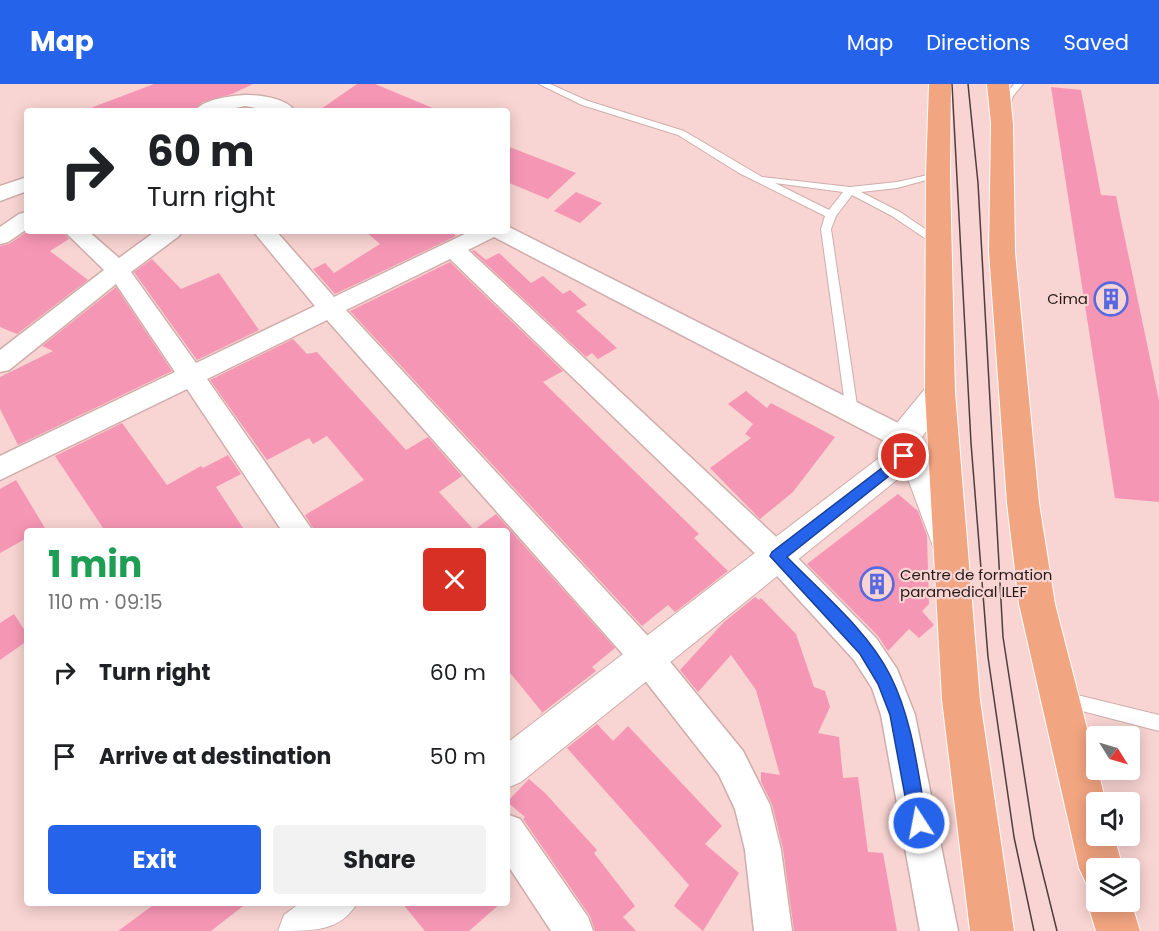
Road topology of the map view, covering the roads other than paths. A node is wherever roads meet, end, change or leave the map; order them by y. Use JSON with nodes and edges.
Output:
{"nodes":[{"id":1,"x":543,"y":84,"type":"edge"},
{"id":2,"x":940,"y":84,"type":"edge"},
{"id":3,"x":998,"y":84,"type":"edge"},
{"id":4,"x":1019,"y":84,"type":"edge"},
{"id":5,"x":211,"y":108,"type":"edge"},
{"id":6,"x":278,"y":108,"type":"edge"},
{"id":7,"x":1002,"y":124,"type":"junction"},
{"id":8,"x":938,"y":174,"type":"junction"},
{"id":9,"x":754,"y":177,"type":"junction"},
{"id":10,"x":24,"y":184,"type":"edge"},
{"id":11,"x":850,"y":190,"type":"junction"},
{"id":12,"x":0,"y":194,"type":"edge"},
{"id":13,"x":831,"y":215,"type":"junction"},
{"id":14,"x":24,"y":221,"type":"edge"},
{"id":15,"x":78,"y":234,"type":"edge"},
{"id":16,"x":167,"y":234,"type":"edge"},
{"id":17,"x":267,"y":234,"type":"edge"},
{"id":18,"x":483,"y":234,"type":"edge"},
{"id":19,"x":506,"y":234,"type":"edge"},
{"id":20,"x":0,"y":237,"type":"edge"},
{"id":21,"x":939,"y":243,"type":"junction"},
{"id":22,"x":453,"y":249,"type":"junction"},
{"id":23,"x":118,"y":270,"type":"junction"},
{"id":24,"x":331,"y":309,"type":"junction"},
{"id":25,"x":0,"y":363,"type":"edge"},
{"id":26,"x":190,"y":377,"type":"junction"},
{"id":27,"x":940,"y":392,"type":"junction"},
{"id":28,"x":852,"y":412,"type":"junction"},
{"id":29,"x":903,"y":447,"type":"junction"},
{"id":30,"x":0,"y":469,"type":"edge"},
{"id":31,"x":296,"y":528,"type":"edge"},
{"id":32,"x":777,"y":556,"type":"junction"},
{"id":33,"x":952,"y":556,"type":"junction"},
{"id":34,"x":647,"y":658,"type":"junction"},
{"id":35,"x":1060,"y":699,"type":"junction"},
{"id":36,"x":1159,"y":723,"type":"edge"},
{"id":37,"x":510,"y":766,"type":"edge"},
{"id":38,"x":510,"y":836,"type":"edge"},
{"id":39,"x":1099,"y":858,"type":"edge"},
{"id":40,"x":331,"y":906,"type":"edge"},
{"id":41,"x":1112,"y":912,"type":"edge"},
{"id":42,"x":300,"y":931,"type":"edge"},
{"id":43,"x":574,"y":931,"type":"edge"},
{"id":44,"x":773,"y":931,"type":"edge"},
{"id":45,"x":939,"y":931,"type":"edge"},
{"id":46,"x":992,"y":931,"type":"edge"},
{"id":47,"x":1118,"y":931,"type":"edge"}],
"edges":[{"from":1,"to":9,"type":"lane"},
{"from":2,"to":8,"type":"main road"},
{"from":3,"to":7,"type":"main road"},
{"from":4,"to":7,"type":"lane"},
{"from":5,"to":6,"type":"street"},
{"from":7,"to":35,"type":"main road"},
{"from":8,"to":11,"type":"lane"},
{"from":8,"to":21,"type":"main road"},
{"from":9,"to":11,"type":"lane"},
{"from":9,"to":13,"type":"lane"},
{"from":10,"to":12,"type":"street"},
{"from":11,"to":13,"type":"lane"},
{"from":11,"to":21,"type":"lane"},
{"from":13,"to":28,"type":"lane"},
{"from":14,"to":20,"type":"street"},
{"from":15,"to":23,"type":"street"},
{"from":16,"to":23,"type":"street"},
{"from":17,"to":24,"type":"street"},
{"from":18,"to":22,"type":"street"},
{"from":19,"to":28,"type":"street"},
{"from":21,"to":27,"type":"main road"},
{"from":22,"to":24,"type":"street"},
{"from":22,"to":32,"type":"street"},
{"from":23,"to":25,"type":"street"},
{"from":23,"to":26,"type":"street"},
{"from":24,"to":26,"type":"street"},
{"from":24,"to":34,"type":"street"},
{"from":26,"to":30,"type":"street"},
{"from":26,"to":31,"type":"street"},
{"from":27,"to":29,"type":"street"},
{"from":27,"to":33,"type":"main road"},
{"from":28,"to":29,"type":"street"},
{"from":29,"to":32,"type":"street"},
{"from":29,"to":33,"type":"street"},
{"from":32,"to":34,"type":"street"},
{"from":32,"to":45,"type":"street"},
{"from":33,"to":46,"type":"main road"},
{"from":34,"to":37,"type":"street"},
{"from":34,"to":44,"type":"street"},
{"from":35,"to":36,"type":"lane"},
{"from":35,"to":39,"type":"main road"},
{"from":38,"to":43,"type":"street"},
{"from":40,"to":42,"type":"street"},
{"from":41,"to":47,"type":"main road"}]}
